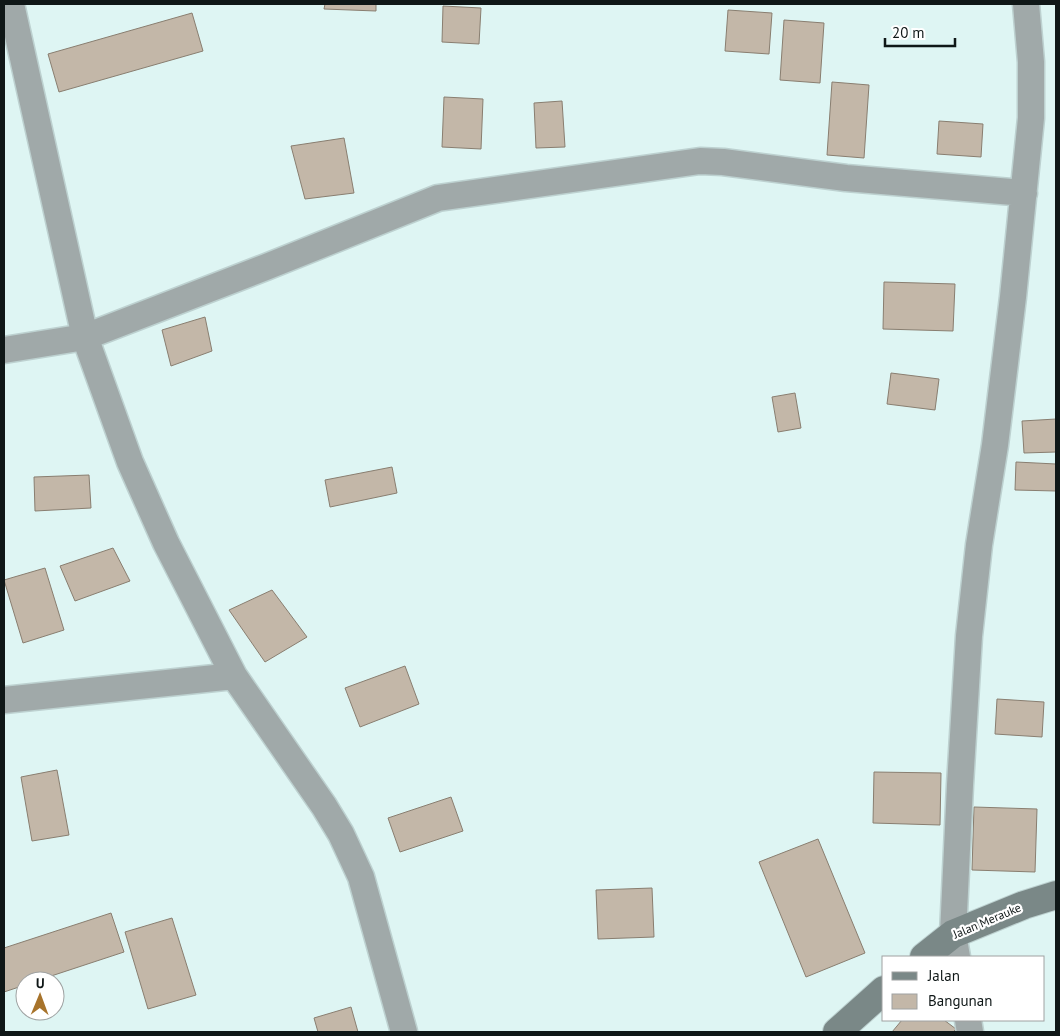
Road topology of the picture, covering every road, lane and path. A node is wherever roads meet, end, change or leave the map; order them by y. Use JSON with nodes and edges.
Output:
{"nodes":[{"id":1,"x":11,"y":4,"type":"edge"},
{"id":2,"x":1026,"y":4,"type":"edge"},
{"id":3,"x":1024,"y":194,"type":"junction"},
{"id":4,"x":85,"y":337,"type":"junction"},
{"id":5,"x":4,"y":350,"type":"edge"},
{"id":6,"x":234,"y":676,"type":"junction"},
{"id":7,"x":4,"y":700,"type":"edge"},
{"id":8,"x":1056,"y":895,"type":"edge"},
{"id":9,"x":955,"y":946,"type":"edge"},
{"id":10,"x":927,"y":956,"type":"edge"},
{"id":11,"x":882,"y":992,"type":"edge"},
{"id":12,"x":404,"y":1032,"type":"edge"},
{"id":13,"x":836,"y":1032,"type":"edge"}],
"edges":[{"from":1,"to":4,"type":"street"},
{"from":2,"to":3,"type":"street"},
{"from":3,"to":4,"type":"street"},
{"from":3,"to":9,"type":"street"},
{"from":4,"to":5,"type":"street"},
{"from":4,"to":6,"type":"street"},
{"from":6,"to":7,"type":"street"},
{"from":6,"to":12,"type":"street"},
{"from":8,"to":9,"type":"street","name":"Jalan Merauke"},
{"from":9,"to":10,"type":"street","name":"Jalan Merauke"},
{"from":11,"to":13,"type":"street"}]}
